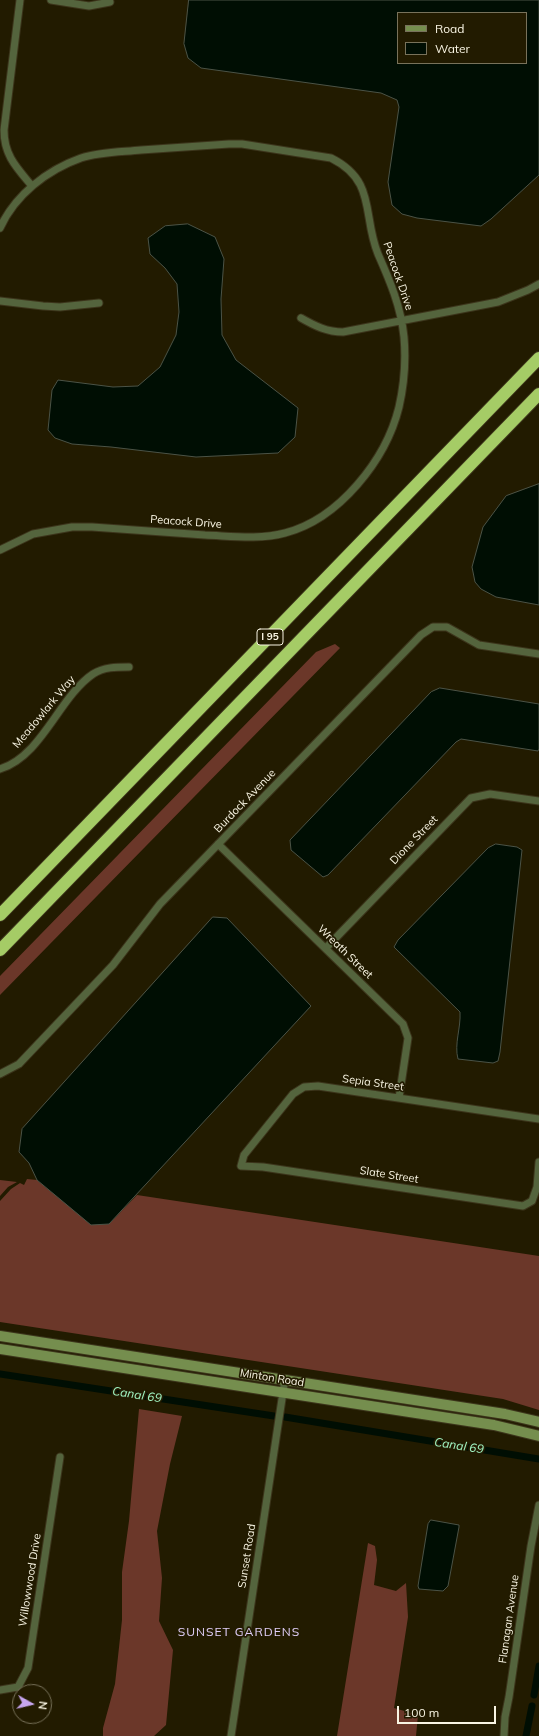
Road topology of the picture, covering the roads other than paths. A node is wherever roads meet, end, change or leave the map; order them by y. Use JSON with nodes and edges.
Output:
{"nodes":[{"id":1,"x":20,"y":0,"type":"edge"},
{"id":2,"x":51,"y":0,"type":"edge"},
{"id":3,"x":110,"y":2,"type":"dead end"},
{"id":4,"x":32,"y":186,"type":"junction"},
{"id":5,"x":0,"y":228,"type":"edge"},
{"id":6,"x":539,"y":284,"type":"edge"},
{"id":7,"x":0,"y":301,"type":"edge"},
{"id":8,"x":99,"y":303,"type":"dead end"},
{"id":9,"x":301,"y":318,"type":"dead end"},
{"id":10,"x":402,"y":321,"type":"junction"},
{"id":11,"x":539,"y":358,"type":"edge"},
{"id":12,"x":539,"y":394,"type":"edge"},
{"id":13,"x":0,"y":550,"type":"edge"},
{"id":14,"x":539,"y":654,"type":"edge"},
{"id":15,"x":129,"y":667,"type":"dead end"},
{"id":16,"x":0,"y":769,"type":"edge"},
{"id":17,"x":539,"y":801,"type":"edge"},
{"id":18,"x":218,"y":844,"type":"junction"},
{"id":19,"x":0,"y":915,"type":"edge"},
{"id":20,"x":326,"y":948,"type":"junction"},
{"id":21,"x":0,"y":950,"type":"edge"},
{"id":22,"x":0,"y":1074,"type":"edge"},
{"id":23,"x":398,"y":1098,"type":"junction"},
{"id":24,"x":539,"y":1119,"type":"edge"},
{"id":25,"x":539,"y":1162,"type":"edge"},
{"id":26,"x":241,"y":1166,"type":"joint"},
{"id":27,"x":0,"y":1336,"type":"edge"},
{"id":28,"x":0,"y":1349,"type":"edge"},
{"id":29,"x":285,"y":1379,"type":"junction"},
{"id":30,"x":284,"y":1392,"type":"junction"},
{"id":31,"x":539,"y":1422,"type":"edge"},
{"id":32,"x":539,"y":1436,"type":"edge"},
{"id":33,"x":60,"y":1457,"type":"dead end"},
{"id":34,"x":539,"y":1505,"type":"edge"},
{"id":35,"x":0,"y":1690,"type":"edge"},
{"id":36,"x":231,"y":1736,"type":"edge"},
{"id":37,"x":504,"y":1736,"type":"edge"}],
"edges":[{"from":1,"to":4,"type":"street"},
{"from":2,"to":3,"type":"street"},
{"from":4,"to":5,"type":"street","name":"Peacock Drive"},
{"from":4,"to":10,"type":"street","name":"Peacock Drive"},
{"from":6,"to":10,"type":"street"},
{"from":7,"to":8,"type":"street"},
{"from":9,"to":10,"type":"street"},
{"from":10,"to":13,"type":"street","name":"Peacock Drive"},
{"from":11,"to":19,"type":"highway","number":"I 95"},
{"from":12,"to":21,"type":"highway","number":"I 95"},
{"from":14,"to":18,"type":"street","name":"Burdock Avenue"},
{"from":15,"to":16,"type":"street","name":"Meadowlark Way"},
{"from":17,"to":20,"type":"street","name":"Dione Street"},
{"from":18,"to":20,"type":"street","name":"Wreath Street"},
{"from":18,"to":22,"type":"street","name":"Burdock Avenue"},
{"from":20,"to":23,"type":"street","name":"Wreath Street"},
{"from":23,"to":24,"type":"street","name":"Sepia Street"},
{"from":23,"to":26,"type":"street","name":"Sepia Street"},
{"from":25,"to":26,"type":"street","name":"Slate Street"},
{"from":27,"to":29,"type":"main road","name":"Minton Road"},
{"from":28,"to":30,"type":"main road","name":"Minton Road"},
{"from":29,"to":30,"type":"street","name":"Sunset Road"},
{"from":29,"to":31,"type":"main road","name":"Minton Road"},
{"from":30,"to":32,"type":"main road","name":"Minton Road"},
{"from":30,"to":36,"type":"street","name":"Sunset Road"},
{"from":33,"to":35,"type":"street","name":"Willowwood Drive"},
{"from":34,"to":37,"type":"street","name":"Flanagan Avenue"}]}
